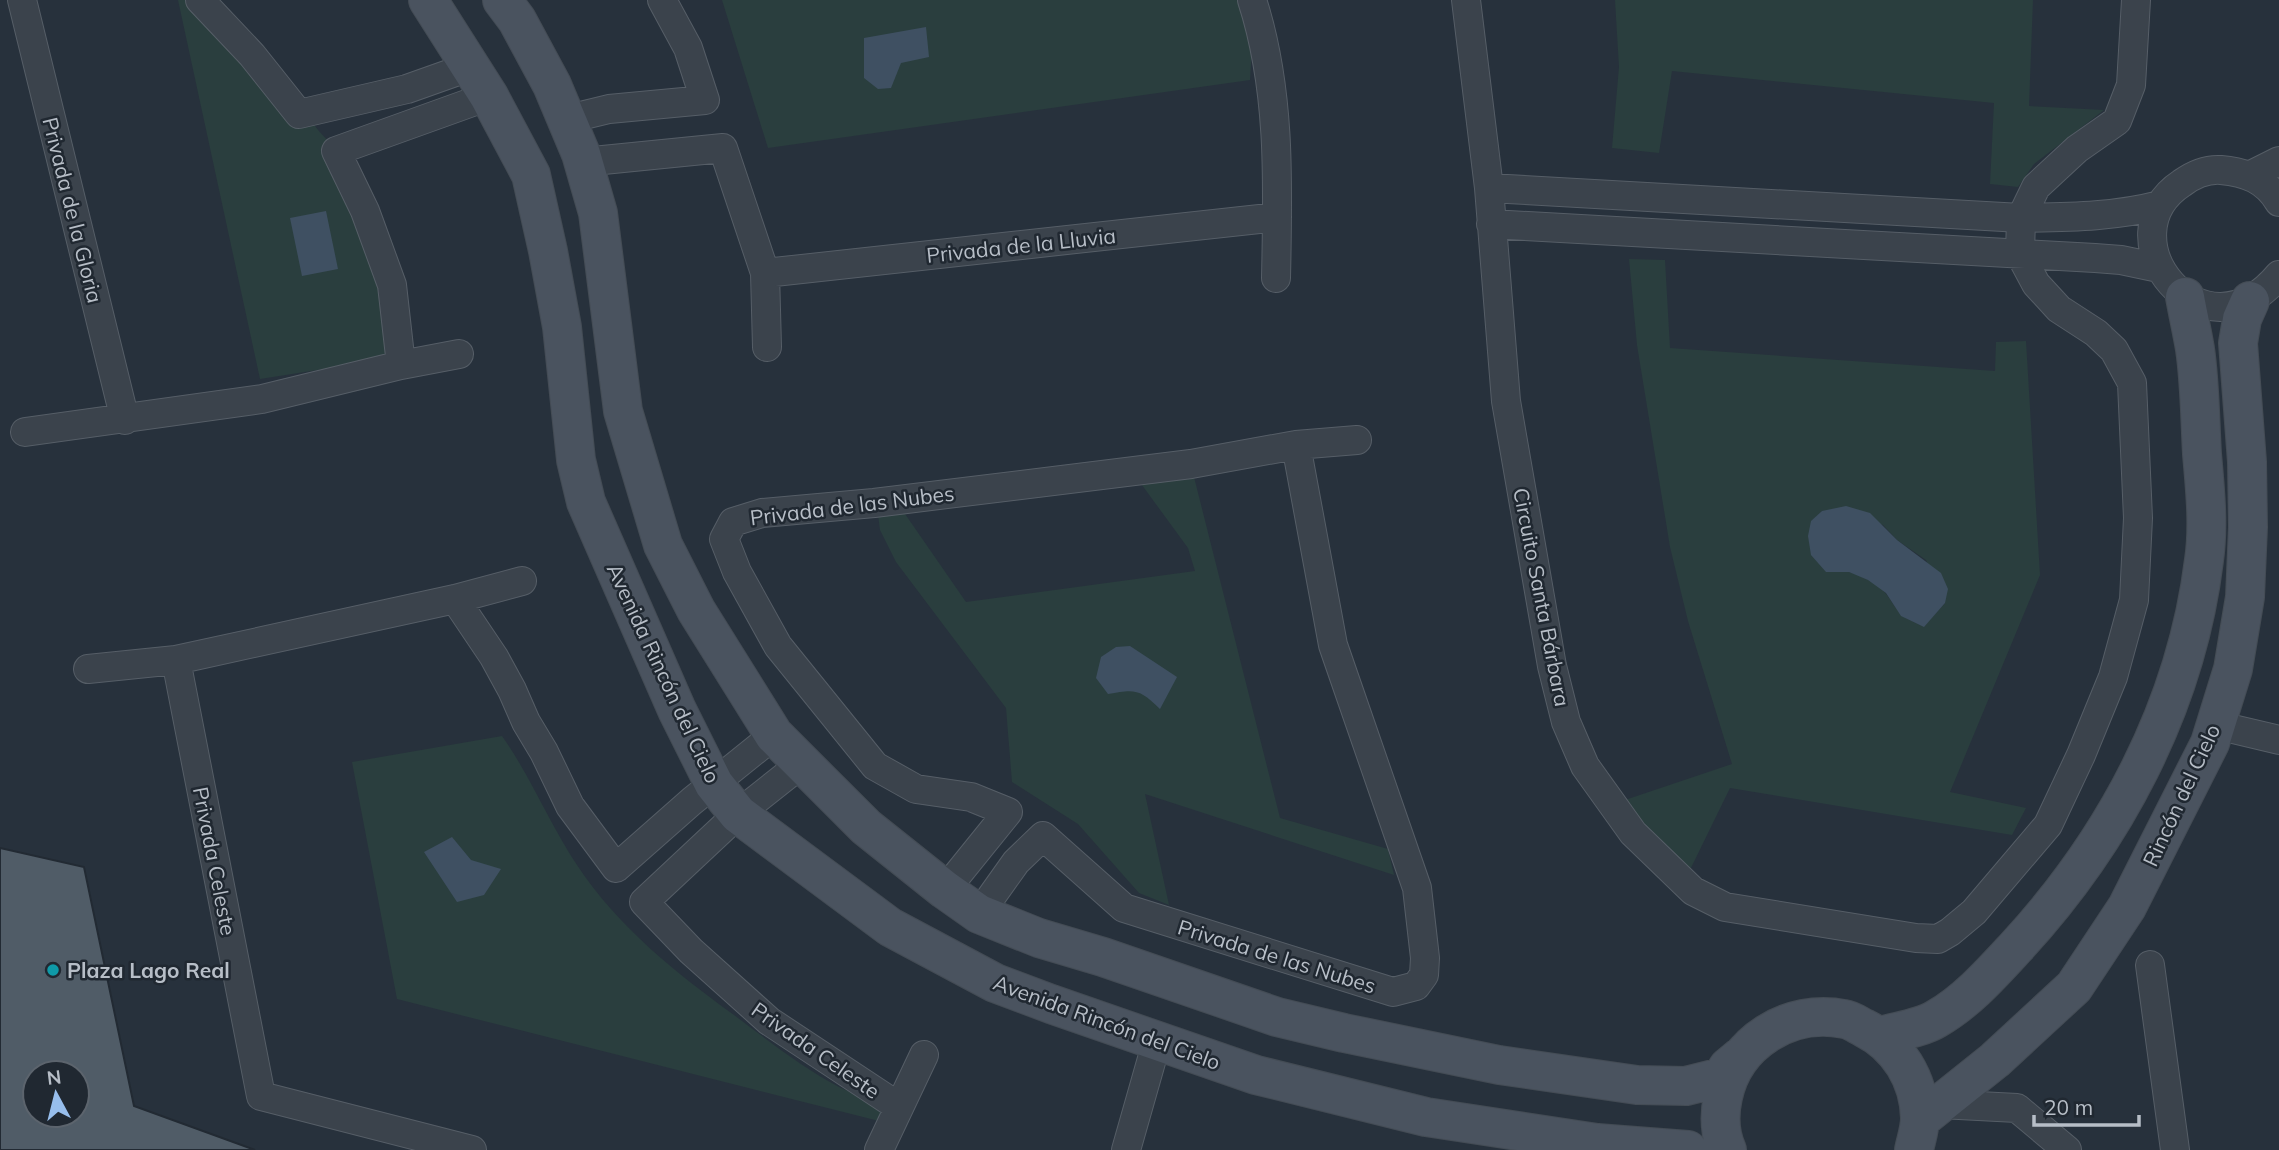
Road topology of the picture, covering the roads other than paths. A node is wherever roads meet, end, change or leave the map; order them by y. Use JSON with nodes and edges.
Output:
{"nodes":[{"id":1,"x":22,"y":0,"type":"edge"},
{"id":2,"x":200,"y":0,"type":"edge"},
{"id":3,"x":428,"y":0,"type":"edge"},
{"id":4,"x":502,"y":0,"type":"edge"},
{"id":5,"x":662,"y":0,"type":"edge"},
{"id":6,"x":1252,"y":0,"type":"edge"},
{"id":7,"x":1466,"y":0,"type":"edge"},
{"id":8,"x":2136,"y":0,"type":"edge"},
{"id":9,"x":479,"y":82,"type":"junction"},
{"id":10,"x":568,"y":119,"type":"junction"},
{"id":11,"x":2279,"y":161,"type":"edge"},
{"id":12,"x":583,"y":162,"type":"junction"},
{"id":13,"x":2251,"y":175,"type":"junction"},
{"id":14,"x":1489,"y":188,"type":"junction"},
{"id":15,"x":2279,"y":202,"type":"edge"},
{"id":16,"x":2160,"y":205,"type":"junction"},
{"id":17,"x":1278,"y":217,"type":"junction"},
{"id":18,"x":2021,"y":218,"type":"junction"},
{"id":19,"x":1492,"y":225,"type":"junction"},
{"id":20,"x":2021,"y":254,"type":"junction"},
{"id":21,"x":2159,"y":268,"type":"junction"},
{"id":22,"x":765,"y":273,"type":"junction"},
{"id":23,"x":2279,"y":275,"type":"edge"},
{"id":24,"x":1276,"y":278,"type":"dead end"},
{"id":25,"x":2185,"y":297,"type":"junction"},
{"id":26,"x":2250,"y":300,"type":"junction"},
{"id":27,"x":767,"y":347,"type":"dead end"},
{"id":28,"x":459,"y":354,"type":"dead end"},
{"id":29,"x":401,"y":365,"type":"junction"},
{"id":30,"x":125,"y":420,"type":"junction"},
{"id":31,"x":25,"y":432,"type":"dead end"},
{"id":32,"x":1357,"y":440,"type":"dead end"},
{"id":33,"x":1296,"y":445,"type":"junction"},
{"id":34,"x":522,"y":580,"type":"dead end"},
{"id":35,"x":455,"y":599,"type":"junction"},
{"id":36,"x":176,"y":660,"type":"junction"},
{"id":37,"x":88,"y":669,"type":"dead end"},
{"id":38,"x":2216,"y":725,"type":"junction"},
{"id":39,"x":774,"y":735,"type":"junction"},
{"id":40,"x":2279,"y":740,"type":"edge"},
{"id":41,"x":801,"y":764,"type":"junction"},
{"id":42,"x":2136,"y":779,"type":"junction"},
{"id":43,"x":714,"y":784,"type":"junction"},
{"id":44,"x":2185,"y":795,"type":"junction"},
{"id":45,"x":738,"y":814,"type":"junction"},
{"id":46,"x":945,"y":890,"type":"junction"},
{"id":47,"x":979,"y":914,"type":"junction"},
{"id":48,"x":2150,"y":965,"type":"dead end"},
{"id":49,"x":1881,"y":1036,"type":"junction"},
{"id":50,"x":1157,"y":1041,"type":"junction"},
{"id":51,"x":924,"y":1055,"type":"dead end"},
{"id":52,"x":1740,"y":1057,"type":"junction"},
{"id":53,"x":899,"y":1107,"type":"junction"},
{"id":54,"x":1924,"y":1125,"type":"edge"},
{"id":55,"x":472,"y":1150,"type":"edge"},
{"id":56,"x":879,"y":1150,"type":"edge"},
{"id":57,"x":1126,"y":1150,"type":"edge"},
{"id":58,"x":1688,"y":1150,"type":"edge"},
{"id":59,"x":1727,"y":1150,"type":"edge"},
{"id":60,"x":2067,"y":1150,"type":"edge"},
{"id":61,"x":2175,"y":1150,"type":"edge"}],
"edges":[{"from":1,"to":30,"type":"street","name":"Privada de la Gloria"},
{"from":2,"to":9,"type":"street"},
{"from":3,"to":9,"type":"street","name":"Avenida Rincón del Cielo"},
{"from":4,"to":10,"type":"street"},
{"from":5,"to":10,"type":"street"},
{"from":6,"to":17,"type":"street"},
{"from":7,"to":14,"type":"street","name":"Circuito Santa Bárbara"},
{"from":8,"to":18,"type":"street","name":"Circuito Santa Bárbara"},
{"from":9,"to":29,"type":"street"},
{"from":9,"to":43,"type":"street","name":"Avenida Rincón del Cielo"},
{"from":10,"to":12,"type":"street"},
{"from":11,"to":13,"type":"street"},
{"from":12,"to":22,"type":"street"},
{"from":12,"to":39,"type":"street"},
{"from":13,"to":15,"type":"street"},
{"from":13,"to":16,"type":"street"},
{"from":14,"to":18,"type":"street"},
{"from":14,"to":19,"type":"street","name":"Circuito Santa Bárbara"},
{"from":16,"to":18,"type":"street"},
{"from":16,"to":21,"type":"street"},
{"from":17,"to":22,"type":"street","name":"Privada de la Lluvia"},
{"from":17,"to":24,"type":"street"},
{"from":18,"to":20,"type":"street","name":"Circuito Santa Bárbara"},
{"from":19,"to":20,"type":"street"},
{"from":19,"to":20,"type":"street","name":"Circuito Santa Bárbara"},
{"from":20,"to":21,"type":"street"},
{"from":21,"to":25,"type":"street"},
{"from":22,"to":27,"type":"street"},
{"from":23,"to":26,"type":"street"},
{"from":25,"to":26,"type":"street"},
{"from":25,"to":42,"type":"street"},
{"from":26,"to":38,"type":"street","name":"Rincón del Cielo"},
{"from":28,"to":29,"type":"street"},
{"from":29,"to":30,"type":"street"},
{"from":30,"to":31,"type":"street"},
{"from":32,"to":33,"type":"street","name":"Privada de las Nubes"},
{"from":33,"to":46,"type":"street","name":"Privada de las Nubes"},
{"from":33,"to":47,"type":"street","name":"Privada de las Nubes"},
{"from":34,"to":35,"type":"street"},
{"from":35,"to":36,"type":"street"},
{"from":35,"to":43,"type":"street"},
{"from":36,"to":37,"type":"street"},
{"from":36,"to":55,"type":"street","name":"Privada Celeste"},
{"from":38,"to":40,"type":"street"},
{"from":38,"to":44,"type":"street","name":"Rincón del Cielo"},
{"from":39,"to":41,"type":"street"},
{"from":39,"to":43,"type":"street"},
{"from":41,"to":45,"type":"street","name":"Privada Celeste"},
{"from":41,"to":46,"type":"street"},
{"from":42,"to":44,"type":"street"},
{"from":42,"to":49,"type":"street"},
{"from":43,"to":45,"type":"street","name":"Avenida Rincón del Cielo"},
{"from":44,"to":54,"type":"street","name":"Rincón del Cielo"},
{"from":45,"to":50,"type":"street","name":"Avenida Rincón del Cielo"},
{"from":45,"to":53,"type":"street","name":"Privada Celeste"},
{"from":46,"to":47,"type":"street"},
{"from":47,"to":52,"type":"street"},
{"from":48,"to":61,"type":"street"},
{"from":49,"to":52,"type":"street"},
{"from":49,"to":54,"type":"street"},
{"from":50,"to":57,"type":"street"},
{"from":50,"to":58,"type":"street","name":"Avenida Rincón del Cielo"},
{"from":51,"to":53,"type":"street","name":"Privada Celeste"},
{"from":52,"to":59,"type":"street"},
{"from":53,"to":56,"type":"street","name":"Privada Celeste"},
{"from":54,"to":60,"type":"street"}]}
